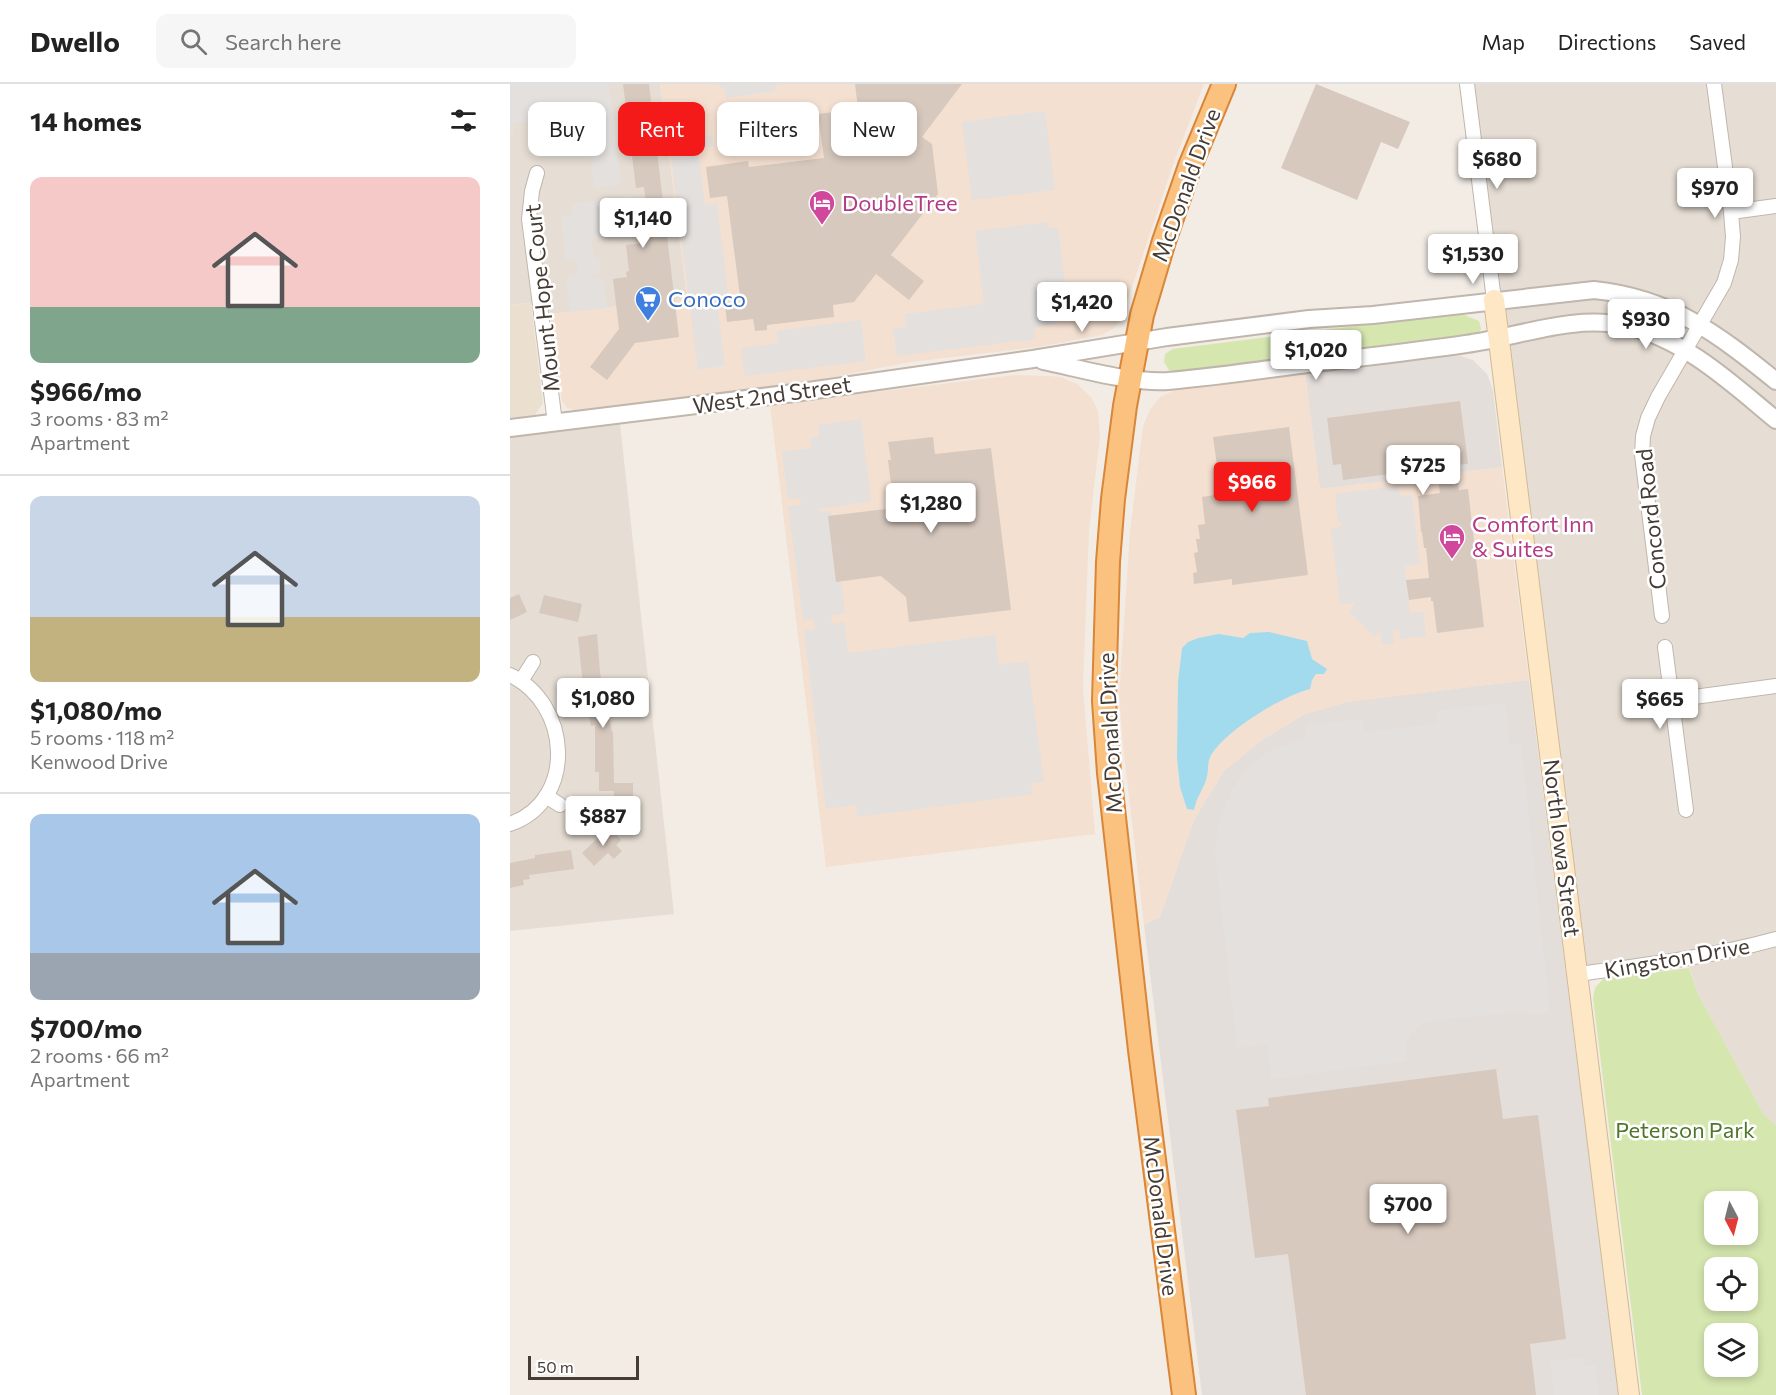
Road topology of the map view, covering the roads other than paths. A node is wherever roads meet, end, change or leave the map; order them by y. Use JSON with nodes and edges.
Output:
{"nodes":[{"id":1,"x":1224,"y":84,"type":"edge"},
{"id":2,"x":1467,"y":84,"type":"edge"},
{"id":3,"x":1714,"y":84,"type":"edge"},
{"id":4,"x":537,"y":173,"type":"dead end"},
{"id":5,"x":1776,"y":206,"type":"edge"},
{"id":6,"x":1731,"y":212,"type":"junction"},
{"id":7,"x":1494,"y":300,"type":"junction"},
{"id":8,"x":1700,"y":324,"type":"junction"},
{"id":9,"x":1498,"y":337,"type":"junction"},
{"id":10,"x":1137,"y":341,"type":"junction"},
{"id":11,"x":1686,"y":350,"type":"junction"},
{"id":12,"x":1033,"y":359,"type":"junction"},
{"id":13,"x":1131,"y":377,"type":"junction"},
{"id":14,"x":1776,"y":381,"type":"edge"},
{"id":15,"x":1776,"y":420,"type":"edge"},
{"id":16,"x":555,"y":423,"type":"junction"},
{"id":17,"x":510,"y":428,"type":"edge"},
{"id":18,"x":1662,"y":616,"type":"dead end"},
{"id":19,"x":1665,"y":647,"type":"dead end"},
{"id":20,"x":533,"y":662,"type":"dead end"},
{"id":21,"x":515,"y":678,"type":"edge"},
{"id":22,"x":1776,"y":686,"type":"edge"},
{"id":23,"x":1672,"y":700,"type":"junction"},
{"id":24,"x":546,"y":796,"type":"junction"},
{"id":25,"x":560,"y":805,"type":"dead end"},
{"id":26,"x":1686,"y":810,"type":"dead end"},
{"id":27,"x":510,"y":824,"type":"edge"},
{"id":28,"x":1776,"y":939,"type":"edge"},
{"id":29,"x":1578,"y":974,"type":"junction"},
{"id":30,"x":1184,"y":1395,"type":"edge"},
{"id":31,"x":1629,"y":1395,"type":"edge"}],
"edges":[{"from":1,"to":10,"type":"highway","name":"McDonald Drive"},
{"from":2,"to":7,"type":"street"},
{"from":3,"to":6,"type":"street","name":"Concord Road"},
{"from":4,"to":16,"type":"street","name":"Mount Hope Court"},
{"from":5,"to":6,"type":"street"},
{"from":6,"to":8,"type":"street","name":"Concord Road"},
{"from":7,"to":8,"type":"street","name":"West 2nd Street"},
{"from":7,"to":9,"type":"main road","name":"North Iowa Street"},
{"from":7,"to":10,"type":"street","name":"West 2nd Street"},
{"from":8,"to":11,"type":"street","name":"Concord Road"},
{"from":8,"to":14,"type":"street","name":"West 2nd Street"},
{"from":9,"to":11,"type":"street","name":"West 2nd Street"},
{"from":9,"to":13,"type":"street","name":"West 2nd Street"},
{"from":9,"to":29,"type":"main road","name":"North Iowa Street"},
{"from":10,"to":12,"type":"street","name":"West 2nd Street"},
{"from":10,"to":13,"type":"highway","name":"McDonald Drive"},
{"from":11,"to":15,"type":"street","name":"West 2nd Street"},
{"from":11,"to":18,"type":"street","name":"Concord Road"},
{"from":12,"to":13,"type":"street","name":"West 2nd Street"},
{"from":12,"to":16,"type":"street","name":"West 2nd Street"},
{"from":13,"to":30,"type":"highway","name":"McDonald Drive"},
{"from":16,"to":17,"type":"street","name":"West 2nd Street"},
{"from":19,"to":23,"type":"street"},
{"from":20,"to":21,"type":"street"},
{"from":21,"to":24,"type":"street"},
{"from":22,"to":23,"type":"street"},
{"from":23,"to":26,"type":"street"},
{"from":24,"to":25,"type":"street"},
{"from":24,"to":27,"type":"street"},
{"from":28,"to":29,"type":"street","name":"Kingston Drive"},
{"from":29,"to":31,"type":"main road","name":"North Iowa Street"}]}
